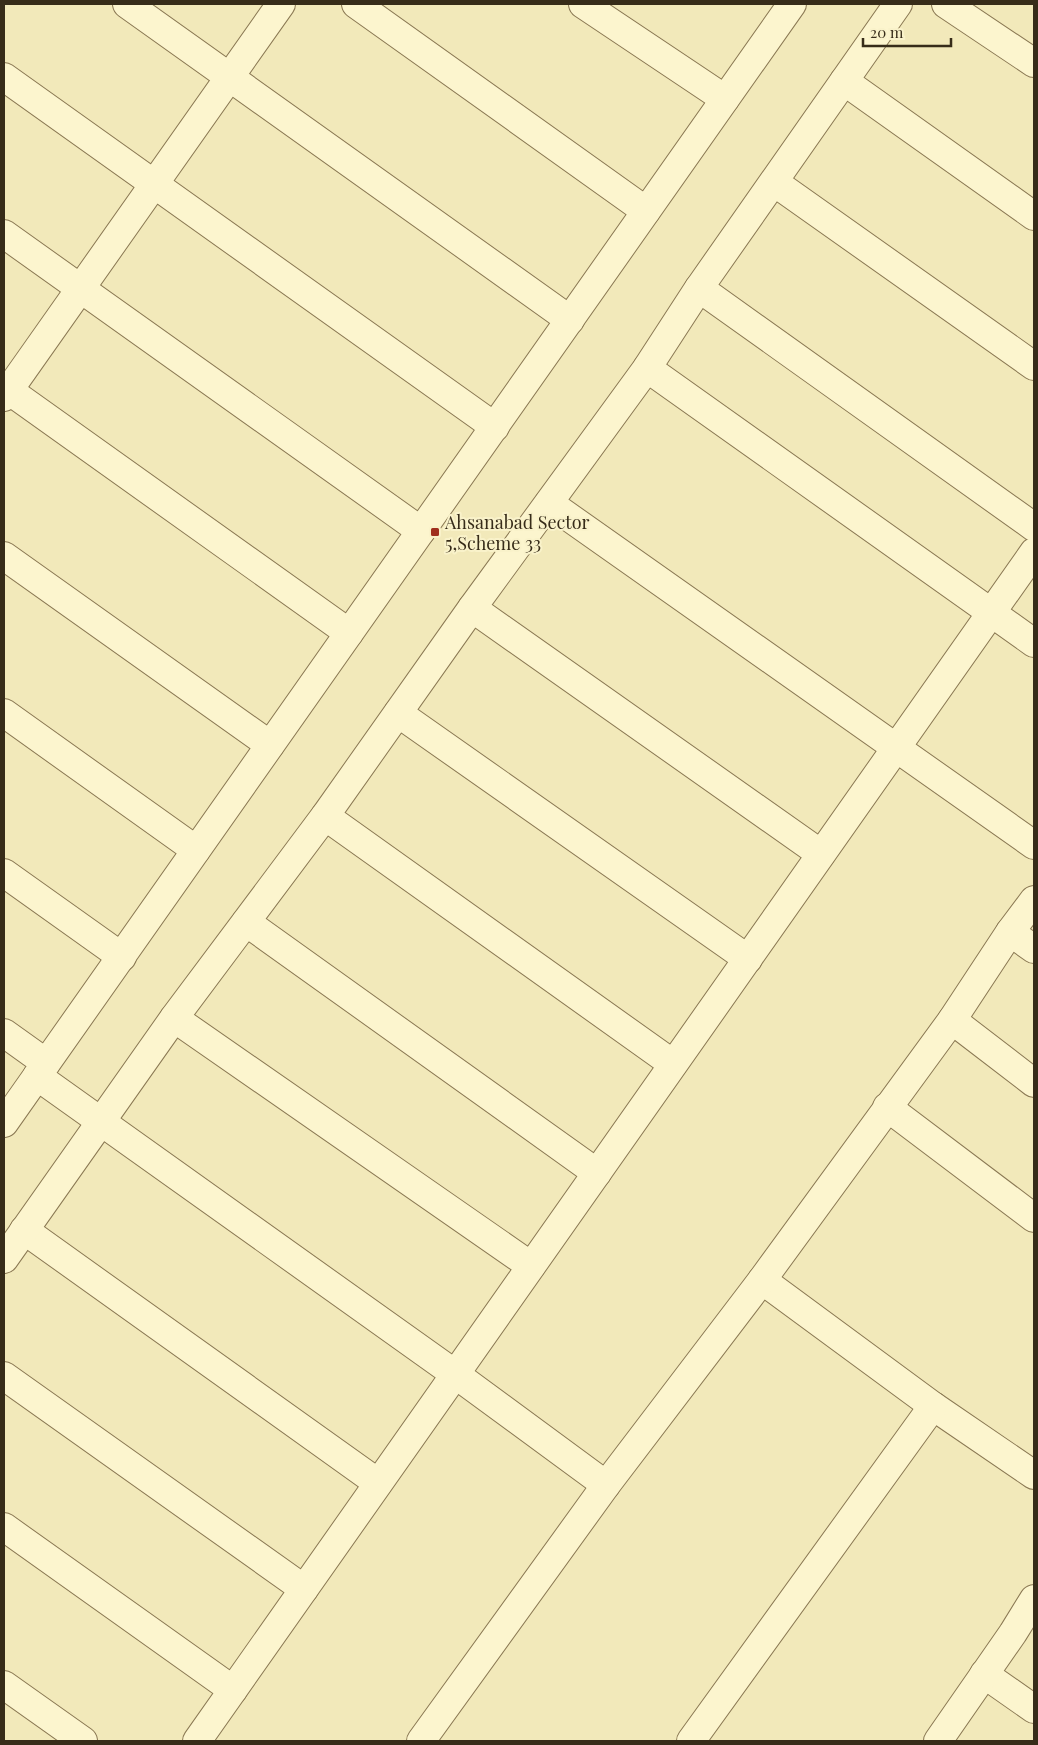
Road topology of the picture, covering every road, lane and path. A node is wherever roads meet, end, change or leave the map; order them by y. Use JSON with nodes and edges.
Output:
{"nodes":[{"id":1,"x":127,"y":4,"type":"edge"},
{"id":2,"x":281,"y":4,"type":"edge"},
{"id":3,"x":356,"y":4,"type":"edge"},
{"id":4,"x":583,"y":4,"type":"edge"},
{"id":5,"x":792,"y":4,"type":"edge"},
{"id":6,"x":898,"y":4,"type":"edge"},
{"id":7,"x":946,"y":4,"type":"edge"},
{"id":8,"x":1034,"y":63,"type":"edge"},
{"id":9,"x":4,"y":77,"type":"edge"},
{"id":10,"x":229,"y":77,"type":"junction"},
{"id":11,"x":844,"y":81,"type":"junction"},
{"id":12,"x":725,"y":99,"type":"junction"},
{"id":13,"x":774,"y":182,"type":"junction"},
{"id":14,"x":154,"y":184,"type":"junction"},
{"id":15,"x":646,"y":211,"type":"junction"},
{"id":16,"x":1034,"y":216,"type":"edge"},
{"id":17,"x":4,"y":234,"type":"edge"},
{"id":18,"x":80,"y":288,"type":"junction"},
{"id":19,"x":699,"y":288,"type":"junction"},
{"id":20,"x":570,"y":320,"type":"junction"},
{"id":21,"x":1034,"y":366,"type":"edge"},
{"id":22,"x":647,"y":368,"type":"junction"},
{"id":23,"x":5,"y":391,"type":"edge"},
{"id":24,"x":495,"y":427,"type":"junction"},
{"id":25,"x":549,"y":503,"type":"junction"},
{"id":26,"x":1034,"y":527,"type":"edge"},
{"id":27,"x":421,"y":531,"type":"junction"},
{"id":28,"x":1034,"y":552,"type":"edge"},
{"id":29,"x":4,"y":556,"type":"edge"},
{"id":30,"x":472,"y":608,"type":"junction"},
{"id":31,"x":992,"y":612,"type":"junction"},
{"id":32,"x":349,"y":633,"type":"junction"},
{"id":33,"x":1034,"y":643,"type":"edge"},
{"id":34,"x":4,"y":713,"type":"edge"},
{"id":35,"x":398,"y":713,"type":"junction"},
{"id":36,"x":270,"y":745,"type":"junction"},
{"id":37,"x":896,"y":748,"type":"junction"},
{"id":38,"x":325,"y":816,"type":"junction"},
{"id":39,"x":1034,"y":845,"type":"edge"},
{"id":40,"x":196,"y":850,"type":"junction"},
{"id":41,"x":821,"y":854,"type":"junction"},
{"id":42,"x":4,"y":873,"type":"edge"},
{"id":43,"x":1034,"y":900,"type":"edge"},
{"id":44,"x":246,"y":922,"type":"junction"},
{"id":45,"x":1010,"y":932,"type":"junction"},
{"id":46,"x":1034,"y":949,"type":"edge"},
{"id":47,"x":122,"y":957,"type":"junction"},
{"id":48,"x":748,"y":959,"type":"junction"},
{"id":49,"x":174,"y":1018,"type":"junction"},
{"id":50,"x":952,"y":1020,"type":"junction"},
{"id":51,"x":4,"y":1033,"type":"edge"},
{"id":52,"x":674,"y":1064,"type":"junction"},
{"id":53,"x":42,"y":1070,"type":"junction"},
{"id":54,"x":1034,"y":1083,"type":"edge"},
{"id":55,"x":887,"y":1107,"type":"junction"},
{"id":56,"x":100,"y":1121,"type":"junction"},
{"id":57,"x":4,"y":1123,"type":"edge"},
{"id":58,"x":597,"y":1173,"type":"junction"},
{"id":59,"x":1034,"y":1218,"type":"edge"},
{"id":60,"x":24,"y":1230,"type":"junction"},
{"id":61,"x":4,"y":1258,"type":"edge"},
{"id":62,"x":532,"y":1266,"type":"junction"},
{"id":63,"x":762,"y":1280,"type":"junction"},
{"id":64,"x":455,"y":1374,"type":"junction"},
{"id":65,"x":4,"y":1376,"type":"edge"},
{"id":66,"x":933,"y":1406,"type":"junction"},
{"id":67,"x":1034,"y":1475,"type":"edge"},
{"id":68,"x":378,"y":1483,"type":"junction"},
{"id":69,"x":606,"y":1485,"type":"junction"},
{"id":70,"x":4,"y":1527,"type":"edge"},
{"id":71,"x":304,"y":1589,"type":"junction"},
{"id":72,"x":1034,"y":1599,"type":"edge"},
{"id":73,"x":984,"y":1674,"type":"junction"},
{"id":74,"x":4,"y":1685,"type":"edge"},
{"id":75,"x":232,"y":1690,"type":"junction"},
{"id":76,"x":1034,"y":1709,"type":"edge"},
{"id":77,"x":83,"y":1741,"type":"edge"},
{"id":78,"x":197,"y":1741,"type":"edge"},
{"id":79,"x":421,"y":1741,"type":"edge"},
{"id":80,"x":691,"y":1741,"type":"edge"},
{"id":81,"x":938,"y":1741,"type":"edge"}],
"edges":[{"from":1,"to":10,"type":"street"},
{"from":2,"to":10,"type":"street"},
{"from":3,"to":15,"type":"street"},
{"from":4,"to":12,"type":"street"},
{"from":5,"to":12,"type":"street"},
{"from":6,"to":11,"type":"street"},
{"from":7,"to":8,"type":"street"},
{"from":9,"to":14,"type":"street"},
{"from":10,"to":14,"type":"street"},
{"from":10,"to":20,"type":"street"},
{"from":11,"to":13,"type":"street"},
{"from":11,"to":16,"type":"street"},
{"from":12,"to":15,"type":"street"},
{"from":13,"to":19,"type":"street"},
{"from":13,"to":21,"type":"street"},
{"from":14,"to":18,"type":"street"},
{"from":14,"to":24,"type":"street"},
{"from":15,"to":20,"type":"street"},
{"from":17,"to":18,"type":"street"},
{"from":18,"to":23,"type":"street"},
{"from":18,"to":27,"type":"street"},
{"from":19,"to":22,"type":"street"},
{"from":19,"to":26,"type":"street"},
{"from":20,"to":24,"type":"street"},
{"from":22,"to":25,"type":"street"},
{"from":22,"to":31,"type":"street"},
{"from":23,"to":32,"type":"street"},
{"from":24,"to":27,"type":"street"},
{"from":25,"to":30,"type":"street"},
{"from":25,"to":37,"type":"street"},
{"from":27,"to":32,"type":"street"},
{"from":28,"to":31,"type":"street"},
{"from":29,"to":36,"type":"street"},
{"from":30,"to":35,"type":"street"},
{"from":30,"to":41,"type":"street"},
{"from":31,"to":33,"type":"street"},
{"from":31,"to":37,"type":"street"},
{"from":32,"to":36,"type":"street"},
{"from":34,"to":40,"type":"street"},
{"from":35,"to":38,"type":"street"},
{"from":35,"to":48,"type":"street"},
{"from":36,"to":40,"type":"street"},
{"from":37,"to":39,"type":"street"},
{"from":37,"to":41,"type":"street"},
{"from":38,"to":44,"type":"street"},
{"from":38,"to":52,"type":"street"},
{"from":40,"to":47,"type":"street"},
{"from":41,"to":48,"type":"street"},
{"from":42,"to":47,"type":"street"},
{"from":43,"to":45,"type":"street"},
{"from":44,"to":49,"type":"street"},
{"from":44,"to":58,"type":"street"},
{"from":45,"to":46,"type":"street"},
{"from":45,"to":50,"type":"street"},
{"from":47,"to":53,"type":"street"},
{"from":48,"to":52,"type":"street"},
{"from":49,"to":56,"type":"street"},
{"from":49,"to":62,"type":"street"},
{"from":50,"to":54,"type":"street"},
{"from":50,"to":55,"type":"street"},
{"from":51,"to":53,"type":"street"},
{"from":52,"to":58,"type":"street"},
{"from":53,"to":56,"type":"street"},
{"from":53,"to":57,"type":"street"},
{"from":55,"to":59,"type":"street"},
{"from":55,"to":63,"type":"street"},
{"from":56,"to":60,"type":"street"},
{"from":56,"to":64,"type":"street"},
{"from":58,"to":62,"type":"street"},
{"from":60,"to":61,"type":"street"},
{"from":60,"to":68,"type":"street"},
{"from":62,"to":64,"type":"street"},
{"from":63,"to":66,"type":"street"},
{"from":63,"to":69,"type":"street"},
{"from":64,"to":68,"type":"street"},
{"from":64,"to":69,"type":"street"},
{"from":65,"to":71,"type":"street"},
{"from":66,"to":67,"type":"street"},
{"from":66,"to":80,"type":"street"},
{"from":68,"to":71,"type":"street"},
{"from":69,"to":79,"type":"street"},
{"from":70,"to":75,"type":"street"},
{"from":71,"to":75,"type":"street"},
{"from":72,"to":73,"type":"street"},
{"from":73,"to":76,"type":"street"},
{"from":73,"to":81,"type":"street"},
{"from":74,"to":77,"type":"street"},
{"from":75,"to":78,"type":"street"}]}
